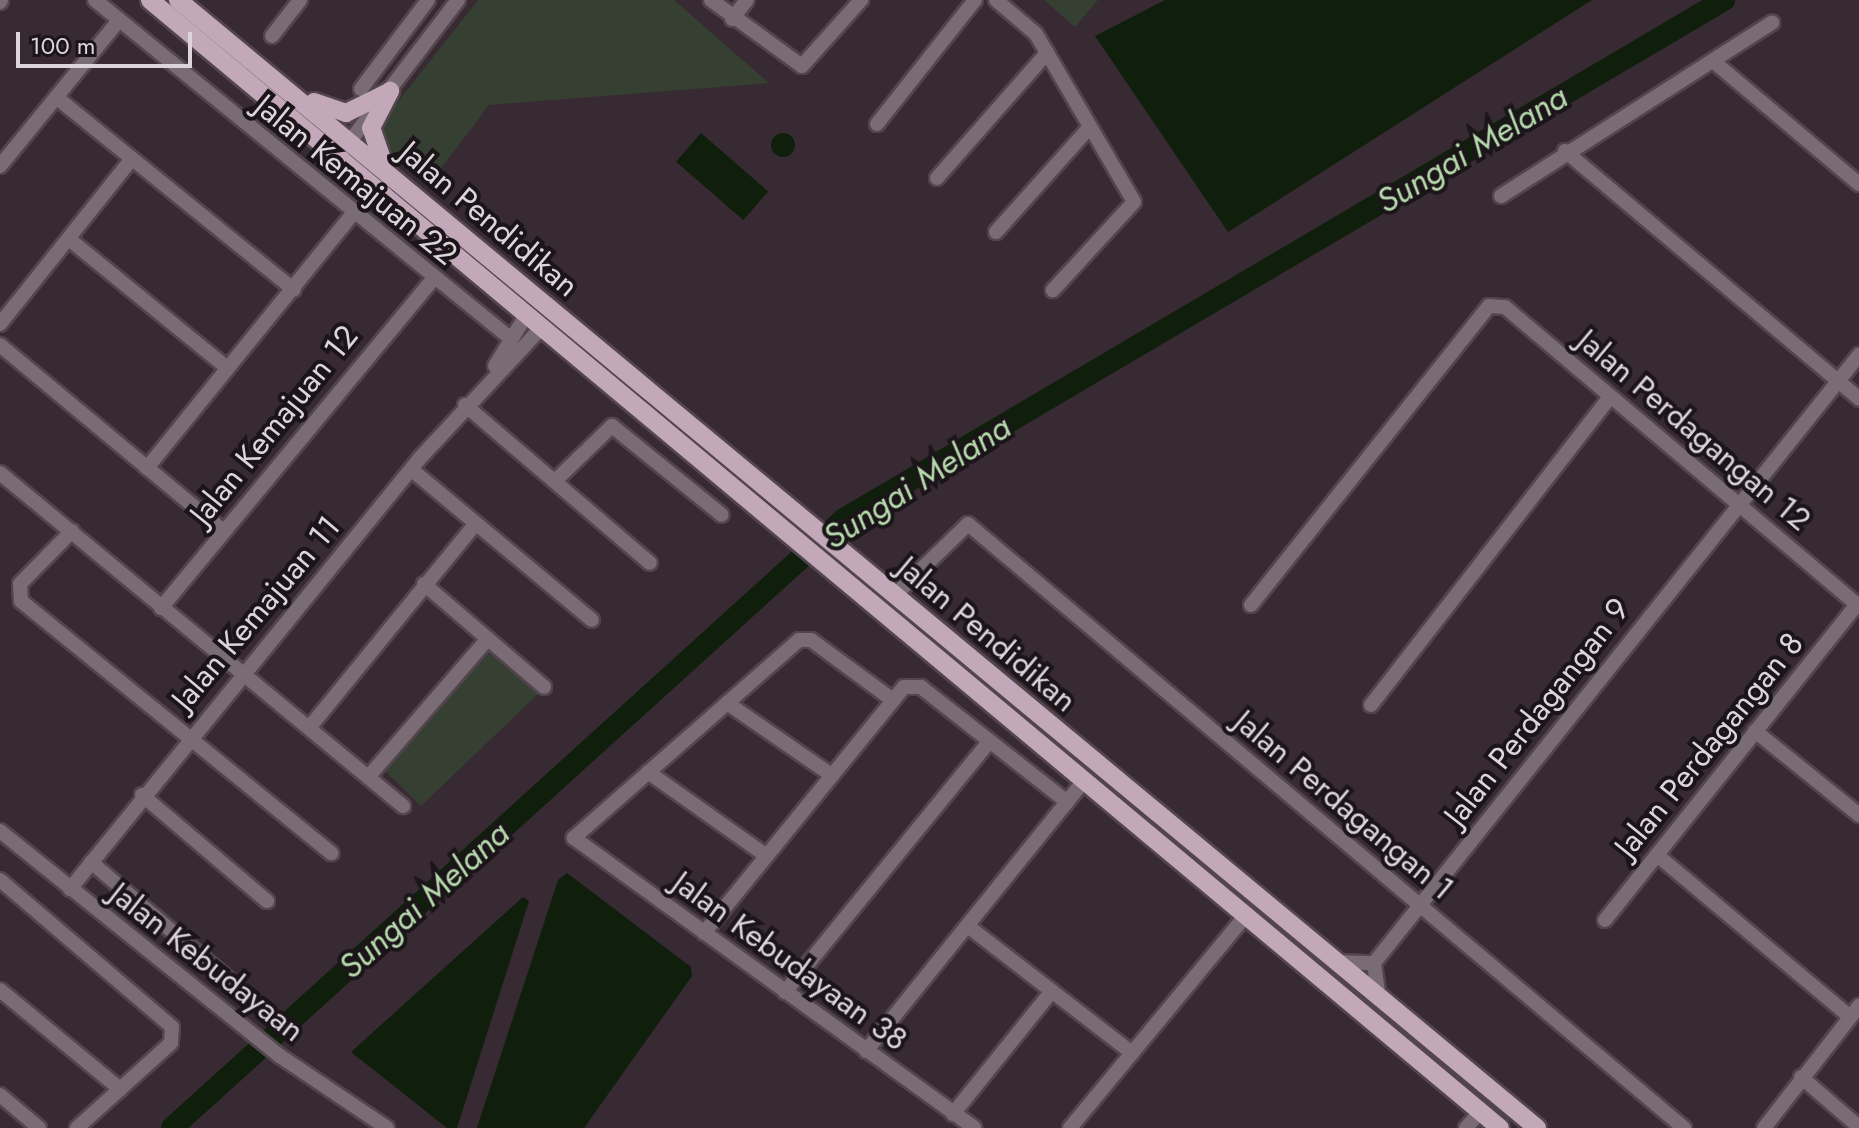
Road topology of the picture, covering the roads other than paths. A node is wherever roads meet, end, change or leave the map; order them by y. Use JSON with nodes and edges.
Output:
{"nodes":[{"id":1,"x":95,"y":0,"type":"edge"},
{"id":2,"x":150,"y":0,"type":"edge"},
{"id":3,"x":178,"y":0,"type":"edge"},
{"id":4,"x":300,"y":0,"type":"edge"},
{"id":5,"x":428,"y":0,"type":"edge"},
{"id":6,"x":458,"y":0,"type":"edge"},
{"id":7,"x":711,"y":0,"type":"edge"},
{"id":8,"x":747,"y":0,"type":"edge"},
{"id":9,"x":861,"y":0,"type":"edge"},
{"id":10,"x":975,"y":0,"type":"edge"},
{"id":11,"x":996,"y":0,"type":"edge"},
{"id":12,"x":732,"y":19,"type":"junction"},
{"id":13,"x":119,"y":20,"type":"junction"},
{"id":14,"x":1772,"y":23,"type":"dead end"},
{"id":15,"x":272,"y":36,"type":"dead end"},
{"id":16,"x":1047,"y":53,"type":"junction"},
{"id":17,"x":1713,"y":61,"type":"junction"},
{"id":18,"x":277,"y":81,"type":"junction"},
{"id":19,"x":361,"y":89,"type":"dead end"},
{"id":20,"x":390,"y":91,"type":"junction"},
{"id":21,"x":56,"y":97,"type":"junction"},
{"id":22,"x":877,"y":124,"type":"dead end"},
{"id":23,"x":1090,"y":127,"type":"junction"},
{"id":24,"x":344,"y":148,"type":"junction"},
{"id":25,"x":1565,"y":151,"type":"junction"},
{"id":26,"x":131,"y":160,"type":"junction"},
{"id":27,"x":0,"y":166,"type":"edge"},
{"id":28,"x":937,"y":178,"type":"dead end"},
{"id":29,"x":1859,"y":184,"type":"edge"},
{"id":30,"x":1501,"y":196,"type":"dead end"},
{"id":31,"x":418,"y":199,"type":"junction"},
{"id":32,"x":353,"y":214,"type":"junction"},
{"id":33,"x":996,"y":232,"type":"dead end"},
{"id":34,"x":69,"y":239,"type":"junction"},
{"id":35,"x":433,"y":279,"type":"junction"},
{"id":36,"x":294,"y":290,"type":"junction"},
{"id":37,"x":1053,"y":290,"type":"dead end"},
{"id":38,"x":527,"y":314,"type":"junction"},
{"id":39,"x":0,"y":324,"type":"edge"},
{"id":40,"x":542,"y":327,"type":"junction"},
{"id":41,"x":510,"y":338,"type":"junction"},
{"id":42,"x":0,"y":345,"type":"edge"},
{"id":43,"x":1859,"y":355,"type":"edge"},
{"id":44,"x":227,"y":368,"type":"junction"},
{"id":45,"x":489,"y":376,"type":"junction"},
{"id":46,"x":1839,"y":382,"type":"junction"},
{"id":47,"x":1610,"y":397,"type":"junction"},
{"id":48,"x":1859,"y":399,"type":"edge"},
{"id":49,"x":465,"y":405,"type":"junction"},
{"id":50,"x":147,"y":468,"type":"junction"},
{"id":51,"x":412,"y":470,"type":"junction"},
{"id":52,"x":0,"y":473,"type":"edge"},
{"id":53,"x":556,"y":480,"type":"junction"},
{"id":54,"x":1735,"y":502,"type":"junction"},
{"id":55,"x":722,"y":515,"type":"dead end"},
{"id":56,"x":476,"y":523,"type":"junction"},
{"id":57,"x":72,"y":531,"type":"junction"},
{"id":58,"x":223,"y":531,"type":"junction"},
{"id":59,"x":650,"y":563,"type":"dead end"},
{"id":60,"x":424,"y":584,"type":"junction"},
{"id":61,"x":894,"y":596,"type":"junction"},
{"id":62,"x":1251,"y":605,"type":"dead end"},
{"id":63,"x":1858,"y":605,"type":"edge"},
{"id":64,"x":161,"y":608,"type":"junction"},
{"id":65,"x":592,"y":620,"type":"dead end"},
{"id":66,"x":487,"y":640,"type":"junction"},
{"id":67,"x":243,"y":673,"type":"junction"},
{"id":68,"x":544,"y":687,"type":"dead end"},
{"id":69,"x":890,"y":698,"type":"junction"},
{"id":70,"x":727,"y":703,"type":"junction"},
{"id":71,"x":1371,"y":705,"type":"dead end"},
{"id":72,"x":309,"y":728,"type":"junction"},
{"id":73,"x":1755,"y":731,"type":"junction"},
{"id":74,"x":190,"y":737,"type":"junction"},
{"id":75,"x":988,"y":743,"type":"junction"},
{"id":76,"x":648,"y":772,"type":"junction"},
{"id":77,"x":830,"y":774,"type":"junction"},
{"id":78,"x":369,"y":776,"type":"junction"},
{"id":79,"x":1085,"y":780,"type":"junction"},
{"id":80,"x":142,"y":795,"type":"junction"},
{"id":81,"x":1067,"y":802,"type":"junction"},
{"id":82,"x":403,"y":806,"type":"dead end"},
{"id":83,"x":1859,"y":815,"type":"edge"},
{"id":84,"x":0,"y":831,"type":"edge"},
{"id":85,"x":331,"y":853,"type":"dead end"},
{"id":86,"x":764,"y":854,"type":"junction"},
{"id":87,"x":1657,"y":855,"type":"junction"},
{"id":88,"x":91,"y":862,"type":"junction"},
{"id":89,"x":0,"y":880,"type":"edge"},
{"id":90,"x":70,"y":889,"type":"junction"},
{"id":91,"x":267,"y":901,"type":"dead end"},
{"id":92,"x":1420,"y":906,"type":"junction"},
{"id":93,"x":1247,"y":914,"type":"junction"},
{"id":94,"x":1605,"y":920,"type":"dead end"},
{"id":95,"x":969,"y":927,"type":"junction"},
{"id":96,"x":704,"y":933,"type":"junction"},
{"id":97,"x":1337,"y":962,"type":"junction"},
{"id":98,"x":1374,"y":963,"type":"junction"},
{"id":99,"x":229,"y":980,"type":"dead end"},
{"id":100,"x":0,"y":990,"type":"edge"},
{"id":101,"x":1052,"y":991,"type":"junction"},
{"id":102,"x":785,"y":992,"type":"junction"},
{"id":103,"x":1379,"y":999,"type":"junction"},
{"id":104,"x":1855,"y":1011,"type":"edge"},
{"id":105,"x":866,"y":1051,"type":"junction"},
{"id":106,"x":1132,"y":1053,"type":"junction"},
{"id":107,"x":1801,"y":1077,"type":"junction"},
{"id":108,"x":120,"y":1089,"type":"junction"},
{"id":109,"x":0,"y":1095,"type":"edge"},
{"id":110,"x":1480,"y":1112,"type":"junction"},
{"id":111,"x":953,"y":1114,"type":"junction"},
{"id":112,"x":1859,"y":1127,"type":"edge"},
{"id":113,"x":39,"y":1128,"type":"edge"},
{"id":114,"x":77,"y":1128,"type":"edge"},
{"id":115,"x":387,"y":1128,"type":"edge"},
{"id":116,"x":974,"y":1128,"type":"edge"},
{"id":117,"x":1070,"y":1128,"type":"edge"},
{"id":118,"x":1466,"y":1128,"type":"edge"},
{"id":119,"x":1500,"y":1128,"type":"edge"},
{"id":120,"x":1537,"y":1128,"type":"edge"},
{"id":121,"x":1684,"y":1128,"type":"edge"},
{"id":122,"x":1764,"y":1128,"type":"edge"}],
"edges":[{"from":1,"to":13,"type":"street","name":"Jalan Kemajuan 22"},
{"from":2,"to":24,"type":"main road","name":"Jalan Pendidikan"},
{"from":3,"to":18,"type":"main road","name":"Jalan Pendidikan"},
{"from":4,"to":15,"type":"street"},
{"from":5,"to":19,"type":"street"},
{"from":6,"to":20,"type":"street"},
{"from":7,"to":12,"type":"street"},
{"from":8,"to":12,"type":"street"},
{"from":9,"to":12,"type":"street"},
{"from":10,"to":22,"type":"street"},
{"from":11,"to":16,"type":"street"},
{"from":13,"to":21,"type":"street"},
{"from":13,"to":32,"type":"street","name":"Jalan Kemajuan 22"},
{"from":14,"to":17,"type":"street"},
{"from":16,"to":23,"type":"street"},
{"from":16,"to":28,"type":"street"},
{"from":17,"to":25,"type":"street"},
{"from":17,"to":29,"type":"street"},
{"from":18,"to":20,"type":"main road"},
{"from":18,"to":24,"type":"main road","name":"Jalan Pendidikan"},
{"from":20,"to":24,"type":"street"},
{"from":20,"to":31,"type":"main road"},
{"from":21,"to":26,"type":"street"},
{"from":21,"to":27,"type":"street"},
{"from":23,"to":33,"type":"street"},
{"from":23,"to":37,"type":"street"},
{"from":24,"to":31,"type":"main road","name":"Jalan Pendidikan"},
{"from":24,"to":38,"type":"main road","name":"Jalan Pendidikan"},
{"from":25,"to":30,"type":"street"},
{"from":25,"to":46,"type":"street"},
{"from":26,"to":34,"type":"street"},
{"from":26,"to":36,"type":"street"},
{"from":31,"to":61,"type":"main road","name":"Jalan Pendidikan"},
{"from":32,"to":35,"type":"street","name":"Jalan Kemajuan 22"},
{"from":32,"to":36,"type":"street"},
{"from":34,"to":39,"type":"street"},
{"from":34,"to":44,"type":"street"},
{"from":35,"to":41,"type":"street","name":"Jalan Kemajuan 22"},
{"from":35,"to":58,"type":"street","name":"Jalan Kemajuan 12"},
{"from":36,"to":44,"type":"street"},
{"from":38,"to":40,"type":"main road","name":"Jalan Pendidikan"},
{"from":38,"to":41,"type":"street","name":"Jalan Kemajuan 11"},
{"from":40,"to":45,"type":"street","name":"Jalan Kemajuan 11"},
{"from":40,"to":79,"type":"main road","name":"Jalan Pendidikan"},
{"from":41,"to":45,"type":"street","name":"Jalan Kemajuan 11"},
{"from":42,"to":50,"type":"street"},
{"from":43,"to":46,"type":"street","name":"Jalan Perdagangan 9"},
{"from":44,"to":50,"type":"street"},
{"from":45,"to":49,"type":"street","name":"Jalan Kemajuan 11"},
{"from":46,"to":48,"type":"street"},
{"from":46,"to":54,"type":"street","name":"Jalan Perdagangan 9"},
{"from":47,"to":54,"type":"street","name":"Jalan Perdagangan 12"},
{"from":47,"to":62,"type":"street","name":"Jalan Perdagangan 12"},
{"from":47,"to":71,"type":"street"},
{"from":49,"to":51,"type":"street","name":"Jalan Kemajuan 11"},
{"from":49,"to":53,"type":"street"},
{"from":50,"to":58,"type":"street"},
{"from":51,"to":56,"type":"street"},
{"from":51,"to":67,"type":"street","name":"Jalan Kemajuan 11"},
{"from":52,"to":57,"type":"street"},
{"from":53,"to":55,"type":"street"},
{"from":53,"to":59,"type":"street"},
{"from":54,"to":63,"type":"street","name":"Jalan Perdagangan 12"},
{"from":54,"to":92,"type":"street","name":"Jalan Perdagangan 9"},
{"from":56,"to":60,"type":"street"},
{"from":56,"to":65,"type":"street"},
{"from":57,"to":64,"type":"street"},
{"from":57,"to":74,"type":"street"},
{"from":58,"to":64,"type":"street","name":"Jalan Kemajuan 12"},
{"from":60,"to":66,"type":"street"},
{"from":60,"to":72,"type":"street"},
{"from":61,"to":92,"type":"street","name":"Jalan Perdagangan 1"},
{"from":61,"to":97,"type":"main road","name":"Jalan Pendidikan"},
{"from":63,"to":73,"type":"street","name":"Jalan Perdagangan 8"},
{"from":64,"to":67,"type":"street"},
{"from":66,"to":68,"type":"street"},
{"from":66,"to":78,"type":"street"},
{"from":67,"to":72,"type":"street"},
{"from":67,"to":74,"type":"street","name":"Jalan Kemajuan 11"},
{"from":69,"to":70,"type":"street"},
{"from":69,"to":75,"type":"street"},
{"from":69,"to":77,"type":"street"},
{"from":70,"to":76,"type":"street"},
{"from":70,"to":77,"type":"street"},
{"from":72,"to":78,"type":"street"},
{"from":73,"to":83,"type":"street"},
{"from":73,"to":87,"type":"street","name":"Jalan Perdagangan 8"},
{"from":74,"to":80,"type":"street","name":"Jalan Kemajuan 11"},
{"from":74,"to":85,"type":"street"},
{"from":75,"to":81,"type":"street"},
{"from":75,"to":102,"type":"street"},
{"from":76,"to":86,"type":"street"},
{"from":76,"to":96,"type":"street","name":"Jalan Kebudayaan 38"},
{"from":77,"to":86,"type":"street"},
{"from":78,"to":82,"type":"street"},
{"from":79,"to":81,"type":"street"},
{"from":79,"to":93,"type":"main road","name":"Jalan Pendidikan"},
{"from":80,"to":88,"type":"street","name":"Jalan Kemajuan 11"},
{"from":80,"to":91,"type":"street"},
{"from":81,"to":95,"type":"street"},
{"from":84,"to":90,"type":"street","name":"Jalan Kebudayaan"},
{"from":86,"to":96,"type":"street"},
{"from":87,"to":94,"type":"street","name":"Jalan Perdagangan 8"},
{"from":87,"to":104,"type":"street"},
{"from":88,"to":90,"type":"street","name":"Jalan Kemajuan 11"},
{"from":88,"to":99,"type":"street"},
{"from":89,"to":108,"type":"street"},
{"from":90,"to":115,"type":"street","name":"Jalan Kebudayaan"},
{"from":92,"to":98,"type":"street","name":"Jalan Perdagangan 9"},
{"from":92,"to":121,"type":"street","name":"Jalan Perdagangan 1"},
{"from":93,"to":106,"type":"street"},
{"from":93,"to":110,"type":"main road","name":"Jalan Pendidikan"},
{"from":95,"to":101,"type":"street"},
{"from":95,"to":105,"type":"street"},
{"from":96,"to":102,"type":"street","name":"Jalan Kebudayaan 38"},
{"from":97,"to":98,"type":"street"},
{"from":97,"to":103,"type":"main road","name":"Jalan Pendidikan"},
{"from":98,"to":103,"type":"street"},
{"from":100,"to":108,"type":"street"},
{"from":101,"to":106,"type":"street"},
{"from":101,"to":111,"type":"street"},
{"from":102,"to":105,"type":"street","name":"Jalan Kebudayaan 38"},
{"from":103,"to":120,"type":"main road","name":"Jalan Pendidikan"},
{"from":104,"to":107,"type":"street"},
{"from":105,"to":111,"type":"street","name":"Jalan Kebudayaan 38"},
{"from":106,"to":117,"type":"street"},
{"from":107,"to":112,"type":"street"},
{"from":107,"to":122,"type":"street"},
{"from":108,"to":114,"type":"street"},
{"from":109,"to":113,"type":"street"},
{"from":110,"to":118,"type":"street"},
{"from":110,"to":119,"type":"main road","name":"Jalan Pendidikan"},
{"from":111,"to":116,"type":"street","name":"Jalan Kebudayaan 38"}]}
